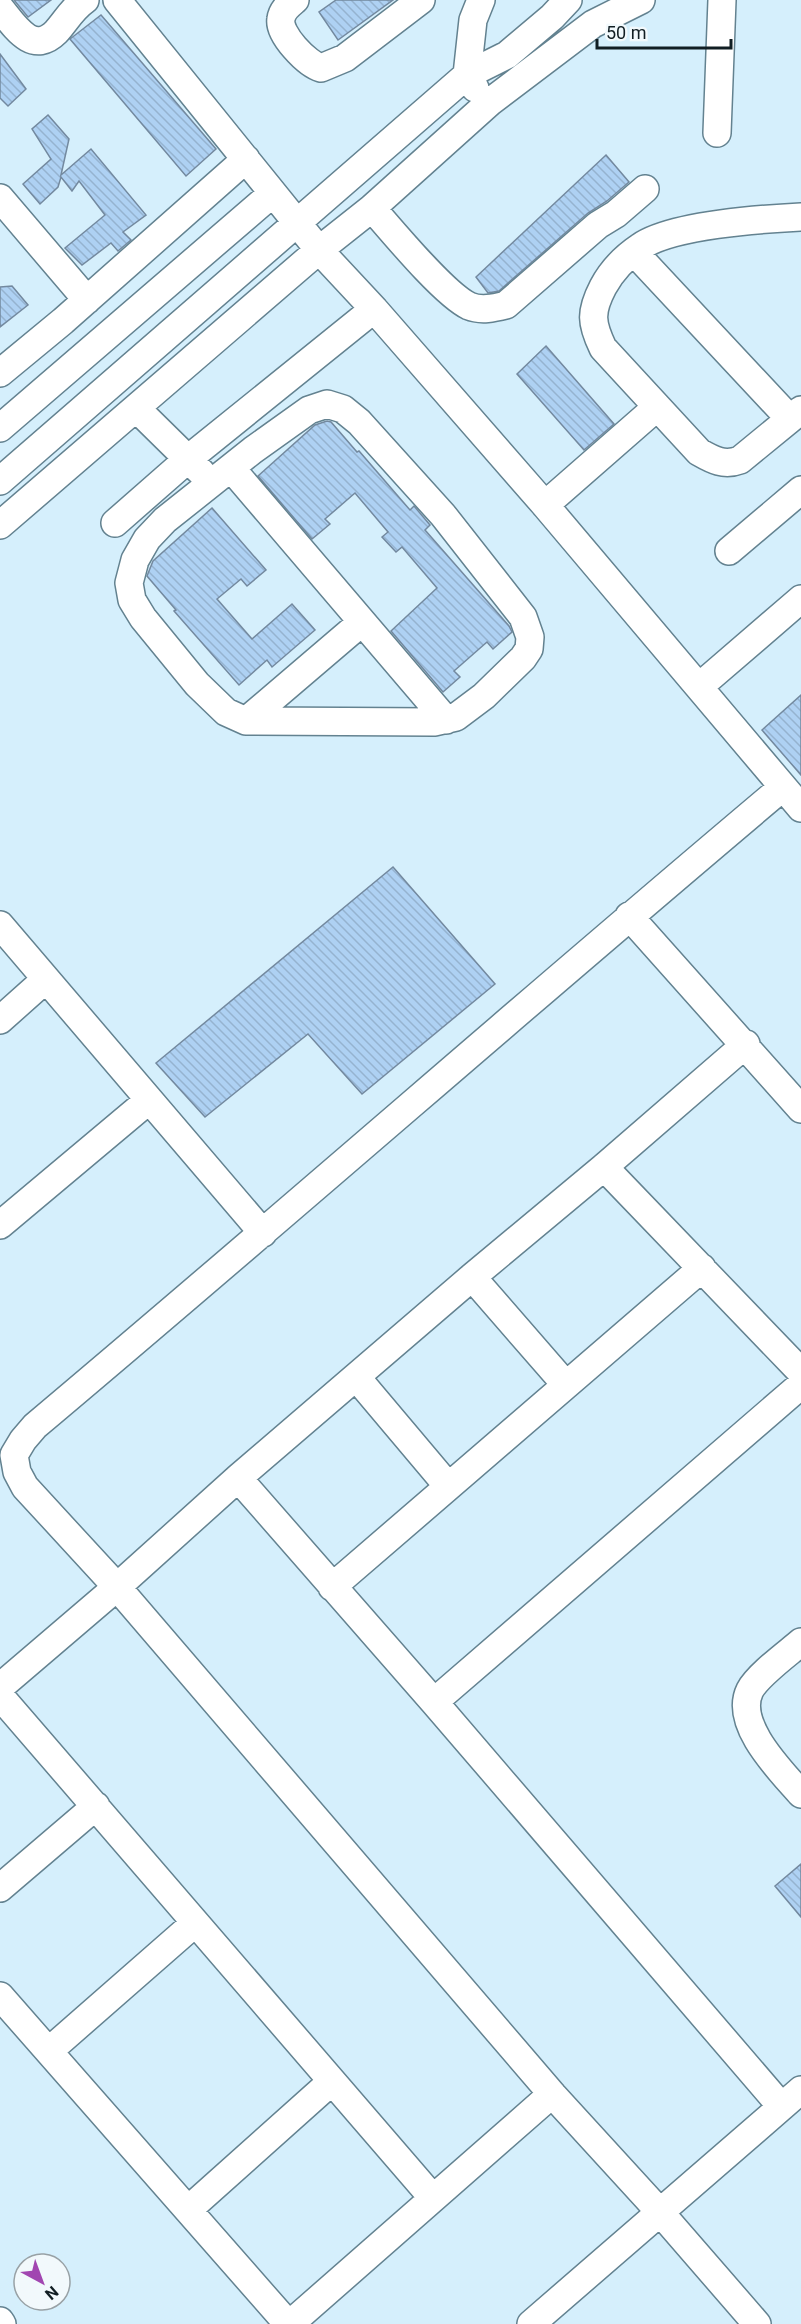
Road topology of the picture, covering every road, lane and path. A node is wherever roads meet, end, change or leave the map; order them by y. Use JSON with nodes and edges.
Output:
{"nodes":[{"id":1,"x":85,"y":0,"type":"edge"},
{"id":2,"x":117,"y":0,"type":"edge"},
{"id":3,"x":295,"y":0,"type":"edge"},
{"id":4,"x":422,"y":0,"type":"edge"},
{"id":5,"x":455,"y":0,"type":"edge"},
{"id":6,"x":568,"y":0,"type":"edge"},
{"id":7,"x":641,"y":0,"type":"edge"},
{"id":8,"x":722,"y":0,"type":"edge"},
{"id":9,"x":0,"y":8,"type":"edge"},
{"id":10,"x":477,"y":10,"type":"edge"},
{"id":11,"x":467,"y":75,"type":"junction"},
{"id":12,"x":486,"y":106,"type":"junction"},
{"id":13,"x":717,"y":133,"type":"dead end"},
{"id":14,"x":246,"y":159,"type":"junction"},
{"id":15,"x":645,"y":189,"type":"dead end"},
{"id":16,"x":273,"y":193,"type":"junction"},
{"id":17,"x":0,"y":198,"type":"edge"},
{"id":18,"x":372,"y":208,"type":"junction"},
{"id":19,"x":801,"y":217,"type":"edge"},
{"id":20,"x":297,"y":223,"type":"junction"},
{"id":21,"x":319,"y":250,"type":"junction"},
{"id":22,"x":634,"y":252,"type":"junction"},
{"id":23,"x":87,"y":300,"type":"junction"},
{"id":24,"x":374,"y":309,"type":"junction"},
{"id":25,"x":63,"y":321,"type":"junction"},
{"id":26,"x":87,"y":351,"type":"junction"},
{"id":27,"x":0,"y":373,"type":"edge"},
{"id":28,"x":115,"y":382,"type":"junction"},
{"id":29,"x":136,"y":408,"type":"junction"},
{"id":30,"x":657,"y":408,"type":"junction"},
{"id":31,"x":795,"y":415,"type":"edge"},
{"id":32,"x":0,"y":428,"type":"edge"},
{"id":33,"x":188,"y":459,"type":"junction"},
{"id":34,"x":222,"y":476,"type":"junction"},
{"id":35,"x":0,"y":481,"type":"edge"},
{"id":36,"x":801,"y":490,"type":"edge"},
{"id":37,"x":544,"y":505,"type":"junction"},
{"id":38,"x":115,"y":523,"type":"dead end"},
{"id":39,"x":0,"y":525,"type":"edge"},
{"id":40,"x":729,"y":551,"type":"dead end"},
{"id":41,"x":801,"y":599,"type":"edge"},
{"id":42,"x":362,"y":622,"type":"junction"},
{"id":43,"x":699,"y":686,"type":"junction"},
{"id":44,"x":446,"y":720,"type":"junction"},
{"id":45,"x":246,"y":721,"type":"junction"},
{"id":46,"x":783,"y":787,"type":"junction"},
{"id":47,"x":801,"y":808,"type":"edge"},
{"id":48,"x":630,"y":916,"type":"junction"},
{"id":49,"x":0,"y":926,"type":"edge"},
{"id":50,"x":46,"y":979,"type":"junction"},
{"id":51,"x":0,"y":1020,"type":"edge"},
{"id":52,"x":746,"y":1044,"type":"junction"},
{"id":53,"x":149,"y":1100,"type":"junction"},
{"id":54,"x":801,"y":1109,"type":"edge"},
{"id":55,"x":604,"y":1167,"type":"junction"},
{"id":56,"x":0,"y":1225,"type":"edge"},
{"id":57,"x":264,"y":1233,"type":"junction"},
{"id":58,"x":702,"y":1268,"type":"junction"},
{"id":59,"x":472,"y":1277,"type":"junction"},
{"id":60,"x":801,"y":1372,"type":"edge"},
{"id":61,"x":357,"y":1378,"type":"junction"},
{"id":62,"x":566,"y":1385,"type":"junction"},
{"id":63,"x":801,"y":1385,"type":"edge"},
{"id":64,"x":238,"y":1478,"type":"junction"},
{"id":65,"x":448,"y":1486,"type":"junction"},
{"id":66,"x":117,"y":1587,"type":"junction"},
{"id":67,"x":332,"y":1587,"type":"junction"},
{"id":68,"x":801,"y":1642,"type":"edge"},
{"id":69,"x":0,"y":1688,"type":"edge"},
{"id":70,"x":0,"y":1696,"type":"edge"},
{"id":71,"x":434,"y":1702,"type":"junction"},
{"id":72,"x":801,"y":1794,"type":"edge"},
{"id":73,"x":96,"y":1806,"type":"junction"},
{"id":74,"x":0,"y":1888,"type":"edge"},
{"id":75,"x":195,"y":1923,"type":"junction"},
{"id":76,"x":0,"y":1996,"type":"edge"},
{"id":77,"x":50,"y":2050,"type":"junction"},
{"id":78,"x":331,"y":2082,"type":"junction"},
{"id":79,"x":552,"y":2094,"type":"junction"},
{"id":80,"x":791,"y":2098,"type":"edge"},
{"id":81,"x":432,"y":2197,"type":"junction"},
{"id":82,"x":189,"y":2209,"type":"junction"},
{"id":83,"x":659,"y":2211,"type":"junction"},
{"id":84,"x":289,"y":2324,"type":"edge"},
{"id":85,"x":531,"y":2324,"type":"edge"},
{"id":86,"x":757,"y":2324,"type":"edge"}],
"edges":[{"from":1,"to":9,"type":"street"},
{"from":2,"to":14,"type":"street"},
{"from":3,"to":4,"type":"street"},
{"from":5,"to":10,"type":"street"},
{"from":6,"to":11,"type":"street"},
{"from":7,"to":12,"type":"street"},
{"from":8,"to":13,"type":"street"},
{"from":10,"to":11,"type":"street"},
{"from":11,"to":12,"type":"street"},
{"from":11,"to":20,"type":"street"},
{"from":12,"to":18,"type":"street"},
{"from":14,"to":16,"type":"street"},
{"from":14,"to":23,"type":"street"},
{"from":15,"to":18,"type":"street"},
{"from":16,"to":20,"type":"street"},
{"from":16,"to":26,"type":"street"},
{"from":17,"to":23,"type":"street"},
{"from":18,"to":21,"type":"street"},
{"from":19,"to":22,"type":"street"},
{"from":20,"to":21,"type":"street"},
{"from":20,"to":28,"type":"street"},
{"from":21,"to":24,"type":"street"},
{"from":21,"to":29,"type":"street"},
{"from":22,"to":30,"type":"street"},
{"from":22,"to":31,"type":"street"},
{"from":23,"to":25,"type":"street"},
{"from":24,"to":33,"type":"street"},
{"from":24,"to":37,"type":"street"},
{"from":25,"to":26,"type":"street"},
{"from":25,"to":27,"type":"street"},
{"from":26,"to":28,"type":"street"},
{"from":26,"to":32,"type":"street"},
{"from":28,"to":35,"type":"street"},
{"from":29,"to":33,"type":"street"},
{"from":29,"to":39,"type":"street"},
{"from":30,"to":31,"type":"street"},
{"from":30,"to":37,"type":"street"},
{"from":33,"to":34,"type":"street"},
{"from":33,"to":38,"type":"street"},
{"from":34,"to":42,"type":"street"},
{"from":34,"to":44,"type":"street"},
{"from":34,"to":45,"type":"street"},
{"from":36,"to":40,"type":"street"},
{"from":37,"to":43,"type":"street"},
{"from":41,"to":43,"type":"street"},
{"from":42,"to":44,"type":"street"},
{"from":42,"to":45,"type":"street"},
{"from":43,"to":46,"type":"street"},
{"from":44,"to":45,"type":"street"},
{"from":46,"to":47,"type":"street"},
{"from":46,"to":48,"type":"street"},
{"from":48,"to":52,"type":"street"},
{"from":48,"to":57,"type":"street"},
{"from":49,"to":50,"type":"street"},
{"from":50,"to":51,"type":"street"},
{"from":50,"to":53,"type":"street"},
{"from":52,"to":54,"type":"street"},
{"from":52,"to":55,"type":"street"},
{"from":53,"to":56,"type":"street"},
{"from":53,"to":57,"type":"street"},
{"from":55,"to":58,"type":"street"},
{"from":55,"to":59,"type":"street"},
{"from":57,"to":66,"type":"street"},
{"from":58,"to":60,"type":"street"},
{"from":58,"to":62,"type":"street"},
{"from":59,"to":61,"type":"street"},
{"from":59,"to":62,"type":"street"},
{"from":61,"to":64,"type":"street"},
{"from":61,"to":65,"type":"street"},
{"from":62,"to":65,"type":"street"},
{"from":63,"to":71,"type":"street"},
{"from":64,"to":66,"type":"street"},
{"from":64,"to":67,"type":"street"},
{"from":65,"to":67,"type":"street"},
{"from":66,"to":69,"type":"street"},
{"from":66,"to":79,"type":"street"},
{"from":67,"to":71,"type":"street"},
{"from":68,"to":72,"type":"street"},
{"from":70,"to":73,"type":"street"},
{"from":71,"to":80,"type":"street"},
{"from":73,"to":74,"type":"street"},
{"from":73,"to":75,"type":"street"},
{"from":75,"to":77,"type":"street"},
{"from":75,"to":78,"type":"street"},
{"from":76,"to":77,"type":"street"},
{"from":77,"to":82,"type":"street"},
{"from":78,"to":81,"type":"street"},
{"from":78,"to":82,"type":"street"},
{"from":79,"to":81,"type":"street"},
{"from":79,"to":83,"type":"street"},
{"from":80,"to":83,"type":"street"},
{"from":81,"to":84,"type":"street"},
{"from":82,"to":84,"type":"street"},
{"from":83,"to":85,"type":"street"},
{"from":83,"to":86,"type":"street"}]}
